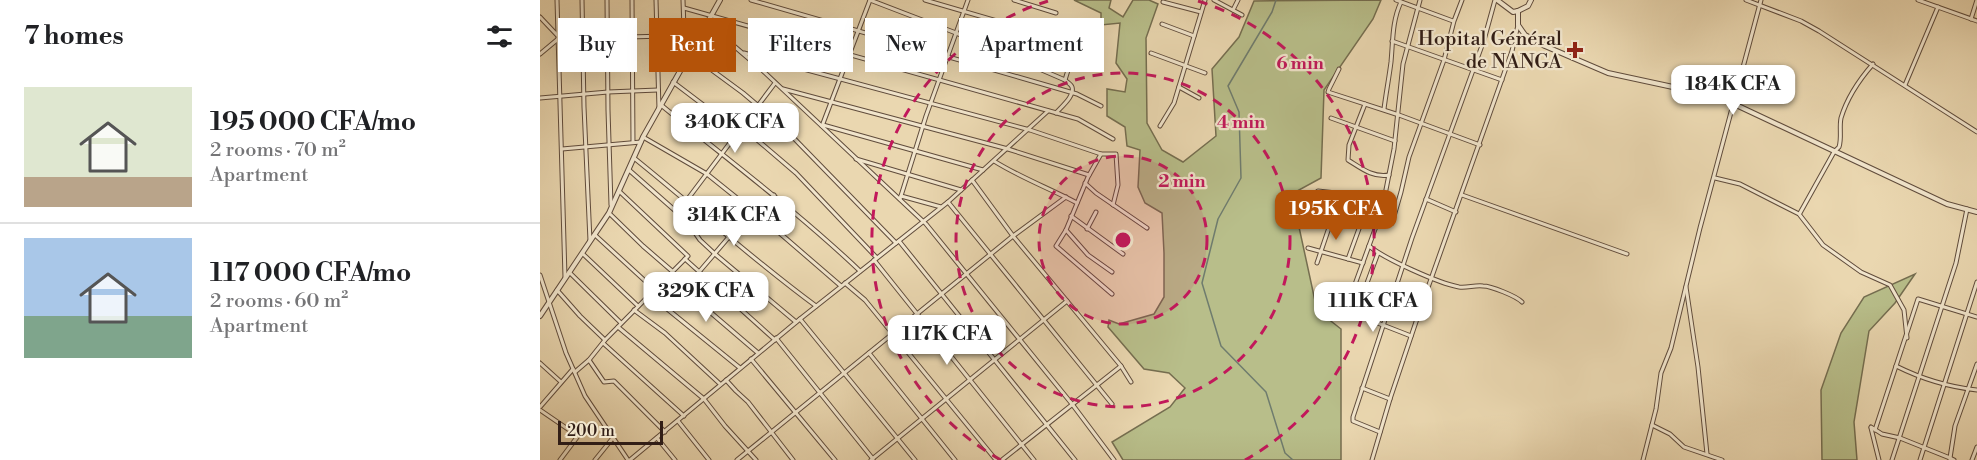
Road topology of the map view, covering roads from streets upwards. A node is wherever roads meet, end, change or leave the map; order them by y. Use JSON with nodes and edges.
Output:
{"nodes":[{"id":1,"x":557,"y":0,"type":"edge"},
{"id":2,"x":582,"y":0,"type":"edge"},
{"id":3,"x":607,"y":0,"type":"edge"},
{"id":4,"x":632,"y":0,"type":"edge"},
{"id":5,"x":656,"y":0,"type":"edge"},
{"id":6,"x":683,"y":0,"type":"edge"},
{"id":7,"x":720,"y":0,"type":"edge"},
{"id":8,"x":751,"y":0,"type":"edge"},
{"id":9,"x":870,"y":0,"type":"edge"},
{"id":10,"x":925,"y":0,"type":"edge"},
{"id":11,"x":969,"y":0,"type":"edge"},
{"id":12,"x":1014,"y":0,"type":"edge"},
{"id":13,"x":1204,"y":0,"type":"edge"},
{"id":14,"x":1214,"y":0,"type":"edge"},
{"id":15,"x":1238,"y":0,"type":"edge"},
{"id":16,"x":1396,"y":0,"type":"edge"},
{"id":17,"x":1420,"y":0,"type":"edge"},
{"id":18,"x":1462,"y":0,"type":"edge"},
{"id":19,"x":1496,"y":0,"type":"edge"},
{"id":20,"x":1531,"y":0,"type":"edge"},
{"id":21,"x":1746,"y":0,"type":"edge"},
{"id":22,"x":1761,"y":0,"type":"edge"},
{"id":23,"x":1918,"y":0,"type":"edge"},
{"id":24,"x":1977,"y":0,"type":"edge"},
{"id":25,"x":1163,"y":2,"type":"dead end"},
{"id":26,"x":1401,"y":2,"type":"junction"},
{"id":27,"x":1760,"y":7,"type":"junction"},
{"id":28,"x":1938,"y":7,"type":"junction"},
{"id":29,"x":684,"y":8,"type":"junction"},
{"id":30,"x":1418,"y":8,"type":"junction"},
{"id":31,"x":1233,"y":10,"type":"junction"},
{"id":32,"x":964,"y":11,"type":"junction"},
{"id":33,"x":1518,"y":11,"type":"junction"},
{"id":34,"x":1201,"y":12,"type":"junction"},
{"id":35,"x":1056,"y":13,"type":"dead end"},
{"id":36,"x":711,"y":15,"type":"junction"},
{"id":37,"x":1242,"y":15,"type":"dead end"},
{"id":38,"x":540,"y":17,"type":"edge"},
{"id":39,"x":582,"y":18,"type":"edge"},
{"id":40,"x":607,"y":18,"type":"edge"},
{"id":41,"x":632,"y":18,"type":"edge"},
{"id":42,"x":656,"y":18,"type":"edge"},
{"id":43,"x":684,"y":18,"type":"edge"},
{"id":44,"x":710,"y":18,"type":"edge"},
{"id":45,"x":988,"y":18,"type":"edge"},
{"id":46,"x":1971,"y":19,"type":"junction"},
{"id":47,"x":1454,"y":21,"type":"junction"},
{"id":48,"x":1976,"y":22,"type":"edge"},
{"id":49,"x":1162,"y":24,"type":"dead end"},
{"id":50,"x":1518,"y":25,"type":"junction"},
{"id":51,"x":748,"y":26,"type":"edge"},
{"id":52,"x":859,"y":32,"type":"junction"},
{"id":53,"x":956,"y":33,"type":"junction"},
{"id":54,"x":1194,"y":36,"type":"junction"},
{"id":55,"x":558,"y":37,"type":"junction"},
{"id":56,"x":1392,"y":41,"type":"junction"},
{"id":57,"x":853,"y":47,"type":"edge"},
{"id":58,"x":1408,"y":47,"type":"junction"},
{"id":59,"x":736,"y":48,"type":"edge"},
{"id":60,"x":742,"y":53,"type":"junction"},
{"id":61,"x":1151,"y":53,"type":"dead end"},
{"id":62,"x":540,"y":54,"type":"edge"},
{"id":63,"x":853,"y":56,"type":"edge"},
{"id":64,"x":948,"y":57,"type":"junction"},
{"id":65,"x":1444,"y":60,"type":"junction"},
{"id":66,"x":1873,"y":64,"type":"junction"},
{"id":67,"x":1185,"y":66,"type":"junction"},
{"id":68,"x":1340,"y":69,"type":"dead end"},
{"id":69,"x":1474,"y":70,"type":"junction"},
{"id":70,"x":559,"y":72,"type":"edge"},
{"id":71,"x":584,"y":72,"type":"edge"},
{"id":72,"x":608,"y":72,"type":"edge"},
{"id":73,"x":634,"y":72,"type":"edge"},
{"id":74,"x":657,"y":72,"type":"edge"},
{"id":75,"x":678,"y":72,"type":"edge"},
{"id":76,"x":715,"y":72,"type":"edge"},
{"id":77,"x":844,"y":72,"type":"edge"},
{"id":78,"x":1067,"y":72,"type":"edge"},
{"id":79,"x":1205,"y":73,"type":"dead end"},
{"id":80,"x":842,"y":79,"type":"junction"},
{"id":81,"x":940,"y":80,"type":"junction"},
{"id":82,"x":1065,"y":80,"type":"junction"},
{"id":83,"x":1502,"y":80,"type":"junction"},
{"id":84,"x":673,"y":82,"type":"junction"},
{"id":85,"x":775,"y":83,"type":"junction"},
{"id":86,"x":1905,"y":85,"type":"junction"},
{"id":87,"x":1179,"y":87,"type":"junction"},
{"id":88,"x":782,"y":89,"type":"junction"},
{"id":89,"x":657,"y":90,"type":"junction"},
{"id":90,"x":634,"y":91,"type":"junction"},
{"id":91,"x":608,"y":92,"type":"junction"},
{"id":92,"x":1071,"y":93,"type":"junction"},
{"id":93,"x":584,"y":94,"type":"junction"},
{"id":94,"x":560,"y":96,"type":"junction"},
{"id":95,"x":540,"y":98,"type":"edge"},
{"id":96,"x":1199,"y":98,"type":"dead end"},
{"id":97,"x":832,"y":102,"type":"junction"},
{"id":98,"x":931,"y":104,"type":"junction"},
{"id":99,"x":1365,"y":104,"type":"junction"},
{"id":100,"x":1734,"y":104,"type":"junction"},
{"id":101,"x":759,"y":105,"type":"junction"},
{"id":102,"x":1101,"y":106,"type":"dead end"},
{"id":103,"x":660,"y":107,"type":"junction"},
{"id":104,"x":1384,"y":110,"type":"junction"},
{"id":105,"x":1048,"y":111,"type":"junction"},
{"id":106,"x":1056,"y":113,"type":"junction"},
{"id":107,"x":1399,"y":115,"type":"junction"},
{"id":108,"x":1331,"y":118,"type":"dead end"},
{"id":109,"x":1421,"y":124,"type":"junction"},
{"id":110,"x":822,"y":126,"type":"junction"},
{"id":111,"x":1160,"y":126,"type":"dead end"},
{"id":112,"x":742,"y":127,"type":"junction"},
{"id":113,"x":923,"y":127,"type":"junction"},
{"id":114,"x":1355,"y":127,"type":"junction"},
{"id":115,"x":1030,"y":130,"type":"junction"},
{"id":116,"x":738,"y":132,"type":"junction"},
{"id":117,"x":1977,"y":132,"type":"edge"},
{"id":118,"x":1450,"y":134,"type":"junction"},
{"id":119,"x":643,"y":137,"type":"junction"},
{"id":120,"x":1113,"y":139,"type":"dead end"},
{"id":121,"x":1395,"y":141,"type":"junction"},
{"id":122,"x":633,"y":142,"type":"junction"},
{"id":123,"x":640,"y":142,"type":"junction"},
{"id":124,"x":610,"y":144,"type":"junction"},
{"id":125,"x":1480,"y":144,"type":"junction"},
{"id":126,"x":585,"y":147,"type":"junction"},
{"id":127,"x":561,"y":149,"type":"junction"},
{"id":128,"x":1008,"y":149,"type":"junction"},
{"id":129,"x":915,"y":152,"type":"junction"},
{"id":130,"x":1834,"y":152,"type":"junction"},
{"id":131,"x":723,"y":153,"type":"junction"},
{"id":132,"x":1101,"y":154,"type":"junction"},
{"id":133,"x":634,"y":158,"type":"junction"},
{"id":134,"x":855,"y":158,"type":"junction"},
{"id":135,"x":994,"y":161,"type":"junction"},
{"id":136,"x":629,"y":170,"type":"junction"},
{"id":137,"x":983,"y":170,"type":"junction"},
{"id":138,"x":708,"y":174,"type":"junction"},
{"id":139,"x":908,"y":174,"type":"junction"},
{"id":140,"x":1089,"y":175,"type":"junction"},
{"id":141,"x":1389,"y":175,"type":"junction"},
{"id":142,"x":1715,"y":178,"type":"junction"},
{"id":143,"x":972,"y":180,"type":"junction"},
{"id":144,"x":1085,"y":183,"type":"junction"},
{"id":145,"x":961,"y":190,"type":"junction"},
{"id":146,"x":620,"y":191,"type":"junction"},
{"id":147,"x":774,"y":195,"type":"junction"},
{"id":148,"x":1462,"y":195,"type":"junction"},
{"id":149,"x":900,"y":197,"type":"junction"},
{"id":150,"x":1066,"y":197,"type":"junction"},
{"id":151,"x":687,"y":200,"type":"junction"},
{"id":152,"x":1426,"y":200,"type":"junction"},
{"id":153,"x":948,"y":202,"type":"junction"},
{"id":154,"x":1077,"y":203,"type":"junction"},
{"id":155,"x":1368,"y":204,"type":"junction"},
{"id":156,"x":1113,"y":205,"type":"junction"},
{"id":157,"x":611,"y":207,"type":"junction"},
{"id":158,"x":941,"y":207,"type":"junction"},
{"id":159,"x":1967,"y":209,"type":"junction"},
{"id":160,"x":752,"y":210,"type":"junction"},
{"id":161,"x":1382,"y":210,"type":"junction"},
{"id":162,"x":1096,"y":212,"type":"dead end"},
{"id":163,"x":1456,"y":212,"type":"junction"},
{"id":164,"x":1977,"y":212,"type":"edge"},
{"id":165,"x":609,"y":213,"type":"junction"},
{"id":166,"x":679,"y":214,"type":"junction"},
{"id":167,"x":1799,"y":214,"type":"junction"},
{"id":168,"x":758,"y":215,"type":"junction"},
{"id":169,"x":1071,"y":216,"type":"junction"},
{"id":170,"x":1363,"y":219,"type":"junction"},
{"id":171,"x":1301,"y":221,"type":"dead end"},
{"id":172,"x":924,"y":222,"type":"junction"},
{"id":173,"x":1392,"y":223,"type":"dead end"},
{"id":174,"x":1377,"y":224,"type":"junction"},
{"id":175,"x":1147,"y":228,"type":"dead end"},
{"id":176,"x":1087,"y":229,"type":"junction"},
{"id":177,"x":1066,"y":230,"type":"junction"},
{"id":178,"x":595,"y":235,"type":"junction"},
{"id":179,"x":1013,"y":236,"type":"junction"},
{"id":180,"x":729,"y":237,"type":"junction"},
{"id":181,"x":898,"y":242,"type":"junction"},
{"id":182,"x":590,"y":243,"type":"junction"},
{"id":183,"x":1369,"y":246,"type":"junction"},
{"id":184,"x":1308,"y":248,"type":"dead end"},
{"id":185,"x":1321,"y":252,"type":"junction"},
{"id":186,"x":991,"y":253,"type":"junction"},
{"id":187,"x":1378,"y":253,"type":"junction"},
{"id":188,"x":583,"y":254,"type":"junction"},
{"id":189,"x":715,"y":254,"type":"junction"},
{"id":190,"x":1123,"y":254,"type":"dead end"},
{"id":191,"x":1627,"y":254,"type":"dead end"},
{"id":192,"x":685,"y":259,"type":"junction"},
{"id":193,"x":875,"y":259,"type":"junction"},
{"id":194,"x":1348,"y":259,"type":"junction"},
{"id":195,"x":1317,"y":263,"type":"dead end"},
{"id":196,"x":1363,"y":263,"type":"junction"},
{"id":197,"x":1404,"y":265,"type":"junction"},
{"id":198,"x":672,"y":271,"type":"junction"},
{"id":199,"x":860,"y":271,"type":"junction"},
{"id":200,"x":569,"y":272,"type":"junction"},
{"id":201,"x":699,"y":272,"type":"junction"},
{"id":202,"x":1112,"y":272,"type":"dead end"},
{"id":203,"x":966,"y":273,"type":"junction"},
{"id":204,"x":540,"y":275,"type":"edge"},
{"id":205,"x":668,"y":276,"type":"junction"},
{"id":206,"x":566,"y":277,"type":"junction"},
{"id":207,"x":1431,"y":278,"type":"junction"},
{"id":208,"x":542,"y":282,"type":"edge"},
{"id":209,"x":1977,"y":282,"type":"edge"},
{"id":210,"x":845,"y":283,"type":"junction"},
{"id":211,"x":1368,"y":283,"type":"dead end"},
{"id":212,"x":1686,"y":285,"type":"junction"},
{"id":213,"x":841,"y":286,"type":"junction"},
{"id":214,"x":557,"y":290,"type":"junction"},
{"id":215,"x":655,"y":290,"type":"junction"},
{"id":216,"x":942,"y":294,"type":"junction"},
{"id":217,"x":1112,"y":294,"type":"dead end"},
{"id":218,"x":651,"y":295,"type":"junction"},
{"id":219,"x":550,"y":300,"type":"junction"},
{"id":220,"x":1067,"y":301,"type":"junction"},
{"id":221,"x":1522,"y":302,"type":"dead end"},
{"id":222,"x":638,"y":306,"type":"junction"},
{"id":223,"x":816,"y":306,"type":"junction"},
{"id":224,"x":1942,"y":307,"type":"junction"},
{"id":225,"x":634,"y":310,"type":"junction"},
{"id":226,"x":918,"y":313,"type":"junction"},
{"id":227,"x":1967,"y":314,"type":"junction"},
{"id":228,"x":540,"y":316,"type":"edge"},
{"id":229,"x":1977,"y":317,"type":"edge"},
{"id":230,"x":800,"y":319,"type":"junction"},
{"id":231,"x":1043,"y":320,"type":"junction"},
{"id":232,"x":796,"y":322,"type":"junction"},
{"id":233,"x":620,"y":325,"type":"junction"},
{"id":234,"x":1382,"y":326,"type":"junction"},
{"id":235,"x":892,"y":334,"type":"junction"},
{"id":236,"x":1411,"y":336,"type":"junction"},
{"id":237,"x":1907,"y":338,"type":"junction"},
{"id":238,"x":776,"y":339,"type":"junction"},
{"id":239,"x":1019,"y":340,"type":"junction"},
{"id":240,"x":604,"y":342,"type":"junction"},
{"id":241,"x":759,"y":353,"type":"junction"},
{"id":242,"x":869,"y":353,"type":"junction"},
{"id":243,"x":752,"y":359,"type":"junction"},
{"id":244,"x":996,"y":359,"type":"junction"},
{"id":245,"x":590,"y":360,"type":"junction"},
{"id":246,"x":540,"y":363,"type":"edge"},
{"id":247,"x":1977,"y":364,"type":"edge"},
{"id":248,"x":1121,"y":366,"type":"junction"},
{"id":249,"x":1896,"y":366,"type":"junction"},
{"id":250,"x":741,"y":368,"type":"junction"},
{"id":251,"x":574,"y":370,"type":"junction"},
{"id":252,"x":844,"y":374,"type":"junction"},
{"id":253,"x":1918,"y":376,"type":"junction"},
{"id":254,"x":970,"y":379,"type":"junction"},
{"id":255,"x":726,"y":380,"type":"junction"},
{"id":256,"x":561,"y":382,"type":"junction"},
{"id":257,"x":1131,"y":382,"type":"dead end"},
{"id":258,"x":720,"y":384,"type":"junction"},
{"id":259,"x":1096,"y":385,"type":"junction"},
{"id":260,"x":1944,"y":385,"type":"junction"},
{"id":261,"x":1362,"y":388,"type":"junction"},
{"id":262,"x":1969,"y":389,"type":"junction"},
{"id":263,"x":1977,"y":390,"type":"edge"},
{"id":264,"x":820,"y":393,"type":"junction"},
{"id":265,"x":704,"y":399,"type":"junction"},
{"id":266,"x":947,"y":399,"type":"junction"},
{"id":267,"x":1390,"y":399,"type":"junction"},
{"id":268,"x":1112,"y":404,"type":"dead end"},
{"id":269,"x":1072,"y":405,"type":"junction"},
{"id":270,"x":540,"y":409,"type":"edge"},
{"id":271,"x":796,"y":413,"type":"junction"},
{"id":272,"x":684,"y":416,"type":"junction"},
{"id":273,"x":922,"y":419,"type":"junction"},
{"id":274,"x":678,"y":421,"type":"junction"},
{"id":275,"x":1047,"y":424,"type":"junction"},
{"id":276,"x":1652,"y":425,"type":"junction"},
{"id":277,"x":1875,"y":430,"type":"junction"},
{"id":278,"x":665,"y":432,"type":"junction"},
{"id":279,"x":771,"y":432,"type":"junction"},
{"id":280,"x":1380,"y":432,"type":"junction"},
{"id":281,"x":657,"y":438,"type":"junction"},
{"id":282,"x":1900,"y":438,"type":"junction"},
{"id":283,"x":612,"y":439,"type":"junction"},
{"id":284,"x":898,"y":439,"type":"junction"},
{"id":285,"x":1022,"y":444,"type":"junction"},
{"id":286,"x":1924,"y":447,"type":"junction"},
{"id":287,"x":1977,"y":447,"type":"edge"},
{"id":288,"x":748,"y":452,"type":"junction"},
{"id":289,"x":1707,"y":454,"type":"junction"},
{"id":290,"x":1951,"y":459,"type":"edge"},
{"id":291,"x":560,"y":460,"type":"edge"},
{"id":292,"x":595,"y":460,"type":"edge"},
{"id":293,"x":629,"y":460,"type":"edge"},
{"id":294,"x":675,"y":460,"type":"edge"},
{"id":295,"x":709,"y":460,"type":"edge"},
{"id":296,"x":737,"y":460,"type":"edge"},
{"id":297,"x":756,"y":460,"type":"edge"},
{"id":298,"x":793,"y":460,"type":"edge"},
{"id":299,"x":835,"y":460,"type":"edge"},
{"id":300,"x":872,"y":460,"type":"edge"},
{"id":301,"x":915,"y":460,"type":"edge"},
{"id":302,"x":955,"y":460,"type":"edge"},
{"id":303,"x":996,"y":460,"type":"edge"},
{"id":304,"x":1002,"y":460,"type":"edge"},
{"id":305,"x":1034,"y":460,"type":"edge"},
{"id":306,"x":1075,"y":460,"type":"edge"},
{"id":307,"x":1114,"y":460,"type":"edge"},
{"id":308,"x":1372,"y":460,"type":"edge"},
{"id":309,"x":1642,"y":460,"type":"edge"},
{"id":310,"x":1722,"y":460,"type":"edge"},
{"id":311,"x":1879,"y":460,"type":"edge"},
{"id":312,"x":1892,"y":460,"type":"edge"},
{"id":313,"x":1920,"y":460,"type":"edge"},
{"id":314,"x":1972,"y":460,"type":"edge"}],
"edges":[{"from":1,"to":55,"type":"street"},
{"from":2,"to":39,"type":"street"},
{"from":3,"to":40,"type":"street"},
{"from":4,"to":41,"type":"street"},
{"from":5,"to":42,"type":"street"},
{"from":6,"to":29,"type":"street"},
{"from":7,"to":36,"type":"street"},
{"from":8,"to":52,"type":"street"},
{"from":9,"to":52,"type":"street"},
{"from":9,"to":53,"type":"street"},
{"from":10,"to":32,"type":"street"},
{"from":11,"to":32,"type":"street"},
{"from":12,"to":35,"type":"street"},
{"from":13,"to":34,"type":"street"},
{"from":14,"to":31,"type":"street"},
{"from":15,"to":31,"type":"street"},
{"from":16,"to":26,"type":"street"},
{"from":17,"to":30,"type":"street"},
{"from":18,"to":47,"type":"street"},
{"from":19,"to":33,"type":"street"},
{"from":19,"to":69,"type":"street"},
{"from":20,"to":33,"type":"street"},
{"from":21,"to":27,"type":"street"},
{"from":22,"to":27,"type":"street"},
{"from":23,"to":28,"type":"street"},
{"from":24,"to":46,"type":"street"},
{"from":25,"to":34,"type":"street"},
{"from":26,"to":30,"type":"street"},
{"from":26,"to":56,"type":"street"},
{"from":27,"to":66,"type":"street"},
{"from":27,"to":100,"type":"street"},
{"from":28,"to":46,"type":"street"},
{"from":28,"to":86,"type":"street"},
{"from":29,"to":36,"type":"street"},
{"from":29,"to":43,"type":"street"},
{"from":30,"to":47,"type":"street"},
{"from":30,"to":58,"type":"street"},
{"from":31,"to":37,"type":"street"},
{"from":32,"to":45,"type":"street"},
{"from":32,"to":53,"type":"street"},
{"from":33,"to":50,"type":"street"},
{"from":34,"to":54,"type":"street"},
{"from":36,"to":44,"type":"street"},
{"from":36,"to":51,"type":"street"},
{"from":38,"to":55,"type":"street"},
{"from":46,"to":48,"type":"street"},
{"from":47,"to":65,"type":"street"},
{"from":49,"to":54,"type":"street"},
{"from":50,"to":83,"type":"street"},
{"from":50,"to":100,"type":"street"},
{"from":52,"to":57,"type":"street"},
{"from":52,"to":64,"type":"street"},
{"from":53,"to":64,"type":"street"},
{"from":53,"to":82,"type":"street"},
{"from":54,"to":67,"type":"street"},
{"from":55,"to":62,"type":"street"},
{"from":56,"to":58,"type":"street"},
{"from":56,"to":104,"type":"street"},
{"from":58,"to":65,"type":"street"},
{"from":58,"to":107,"type":"street"},
{"from":59,"to":60,"type":"street"},
{"from":60,"to":80,"type":"street"},
{"from":60,"to":85,"type":"street"},
{"from":61,"to":67,"type":"street"},
{"from":63,"to":81,"type":"street"},
{"from":64,"to":81,"type":"street"},
{"from":64,"to":92,"type":"street"},
{"from":65,"to":69,"type":"street"},
{"from":65,"to":109,"type":"street"},
{"from":66,"to":86,"type":"street"},
{"from":66,"to":130,"type":"street"},
{"from":67,"to":79,"type":"street"},
{"from":67,"to":87,"type":"street"},
{"from":68,"to":99,"type":"street"},
{"from":69,"to":83,"type":"street"},
{"from":69,"to":118,"type":"street"},
{"from":70,"to":94,"type":"street"},
{"from":71,"to":93,"type":"street"},
{"from":72,"to":91,"type":"street"},
{"from":73,"to":90,"type":"street"},
{"from":74,"to":89,"type":"street"},
{"from":75,"to":84,"type":"street"},
{"from":76,"to":101,"type":"street"},
{"from":77,"to":80,"type":"street"},
{"from":78,"to":82,"type":"street"},
{"from":80,"to":97,"type":"street"},
{"from":80,"to":98,"type":"street"},
{"from":81,"to":98,"type":"street"},
{"from":81,"to":105,"type":"street"},
{"from":82,"to":92,"type":"street"},
{"from":83,"to":125,"type":"street"},
{"from":84,"to":103,"type":"street"},
{"from":84,"to":116,"type":"street"},
{"from":85,"to":88,"type":"street"},
{"from":85,"to":101,"type":"street"},
{"from":86,"to":117,"type":"street"},
{"from":87,"to":96,"type":"street"},
{"from":87,"to":111,"type":"street"},
{"from":88,"to":97,"type":"street"},
{"from":88,"to":110,"type":"street"},
{"from":89,"to":90,"type":"street"},
{"from":89,"to":103,"type":"street"},
{"from":90,"to":91,"type":"street"},
{"from":90,"to":122,"type":"street"},
{"from":91,"to":93,"type":"street"},
{"from":91,"to":124,"type":"street"},
{"from":92,"to":102,"type":"street"},
{"from":92,"to":106,"type":"street"},
{"from":93,"to":94,"type":"street"},
{"from":93,"to":126,"type":"street"},
{"from":94,"to":95,"type":"street"},
{"from":94,"to":127,"type":"street"},
{"from":97,"to":110,"type":"street"},
{"from":97,"to":113,"type":"street"},
{"from":98,"to":113,"type":"street"},
{"from":98,"to":115,"type":"street"},
{"from":99,"to":104,"type":"street"},
{"from":99,"to":114,"type":"street"},
{"from":100,"to":130,"type":"street"},
{"from":100,"to":142,"type":"street"},
{"from":101,"to":112,"type":"street"},
{"from":101,"to":181,"type":"street"},
{"from":103,"to":119,"type":"street"},
{"from":103,"to":131,"type":"street"},
{"from":104,"to":107,"type":"street"},
{"from":105,"to":106,"type":"street"},
{"from":105,"to":115,"type":"street"},
{"from":106,"to":120,"type":"street"},
{"from":107,"to":109,"type":"street"},
{"from":107,"to":121,"type":"street"},
{"from":108,"to":114,"type":"street"},
{"from":109,"to":118,"type":"street"},
{"from":109,"to":173,"type":"street"},
{"from":110,"to":129,"type":"street"},
{"from":110,"to":134,"type":"street"},
{"from":112,"to":116,"type":"street"},
{"from":112,"to":193,"type":"street"},
{"from":113,"to":128,"type":"street"},
{"from":113,"to":129,"type":"street"},
{"from":114,"to":121,"type":"street"},
{"from":114,"to":141,"type":"street"},
{"from":115,"to":128,"type":"street"},
{"from":115,"to":132,"type":"street"},
{"from":116,"to":131,"type":"street"},
{"from":118,"to":125,"type":"street"},
{"from":118,"to":152,"type":"street"},
{"from":119,"to":123,"type":"street"},
{"from":119,"to":138,"type":"street"},
{"from":121,"to":141,"type":"street"},
{"from":122,"to":123,"type":"street"},
{"from":122,"to":124,"type":"street"},
{"from":123,"to":133,"type":"street"},
{"from":124,"to":126,"type":"street"},
{"from":124,"to":157,"type":"street"},
{"from":125,"to":148,"type":"street"},
{"from":126,"to":127,"type":"street"},
{"from":126,"to":182,"type":"street"},
{"from":127,"to":206,"type":"street"},
{"from":128,"to":135,"type":"street"},
{"from":128,"to":140,"type":"street"},
{"from":129,"to":137,"type":"street"},
{"from":129,"to":139,"type":"street"},
{"from":130,"to":159,"type":"street"},
{"from":130,"to":167,"type":"street"},
{"from":131,"to":138,"type":"street"},
{"from":131,"to":147,"type":"street"},
{"from":132,"to":140,"type":"street"},
{"from":132,"to":156,"type":"street"},
{"from":133,"to":136,"type":"street"},
{"from":133,"to":151,"type":"street"},
{"from":134,"to":139,"type":"street"},
{"from":134,"to":149,"type":"street"},
{"from":135,"to":137,"type":"street"},
{"from":135,"to":150,"type":"street"},
{"from":136,"to":146,"type":"street"},
{"from":136,"to":166,"type":"street"},
{"from":137,"to":143,"type":"street"},
{"from":138,"to":151,"type":"street"},
{"from":138,"to":160,"type":"street"},
{"from":139,"to":145,"type":"street"},
{"from":139,"to":149,"type":"street"},
{"from":140,"to":144,"type":"street"},
{"from":141,"to":161,"type":"street"},
{"from":142,"to":167,"type":"street"},
{"from":142,"to":212,"type":"street"},
{"from":143,"to":145,"type":"street"},
{"from":143,"to":179,"type":"street"},
{"from":144,"to":154,"type":"street"},
{"from":144,"to":156,"type":"street"},
{"from":145,"to":153,"type":"street"},
{"from":146,"to":157,"type":"street"},
{"from":146,"to":192,"type":"street"},
{"from":147,"to":168,"type":"street"},
{"from":147,"to":199,"type":"street"},
{"from":148,"to":163,"type":"street"},
{"from":148,"to":191,"type":"street"},
{"from":149,"to":158,"type":"street"},
{"from":149,"to":172,"type":"street"},
{"from":150,"to":154,"type":"street"},
{"from":150,"to":179,"type":"street"},
{"from":151,"to":166,"type":"street"},
{"from":151,"to":180,"type":"street"},
{"from":152,"to":163,"type":"street"},
{"from":152,"to":197,"type":"street"},
{"from":153,"to":158,"type":"street"},
{"from":153,"to":186,"type":"street"},
{"from":154,"to":169,"type":"street"},
{"from":155,"to":161,"type":"street"},
{"from":155,"to":170,"type":"street"},
{"from":155,"to":171,"type":"street"},
{"from":156,"to":175,"type":"street"},
{"from":157,"to":165,"type":"street"},
{"from":158,"to":172,"type":"street"},
{"from":159,"to":164,"type":"street"},
{"from":159,"to":224,"type":"street"},
{"from":160,"to":168,"type":"street"},
{"from":160,"to":180,"type":"street"},
{"from":161,"to":174,"type":"street"},
{"from":162,"to":176,"type":"street"},
{"from":163,"to":207,"type":"street"},
{"from":165,"to":178,"type":"street"},
{"from":165,"to":198,"type":"street"},
{"from":166,"to":189,"type":"street"},
{"from":167,"to":237,"type":"street"},
{"from":168,"to":213,"type":"street"},
{"from":169,"to":176,"type":"street"},
{"from":169,"to":177,"type":"street"},
{"from":170,"to":174,"type":"street"},
{"from":170,"to":185,"type":"street"},
{"from":170,"to":194,"type":"street"},
{"from":172,"to":181,"type":"street"},
{"from":172,"to":203,"type":"street"},
{"from":174,"to":183,"type":"street"},
{"from":176,"to":190,"type":"street"},
{"from":177,"to":202,"type":"street"},
{"from":177,"to":217,"type":"street"},
{"from":178,"to":182,"type":"street"},
{"from":178,"to":215,"type":"street"},
{"from":179,"to":186,"type":"street"},
{"from":179,"to":220,"type":"street"},
{"from":180,"to":189,"type":"street"},
{"from":180,"to":223,"type":"street"},
{"from":181,"to":193,"type":"street"},
{"from":181,"to":216,"type":"street"},
{"from":182,"to":188,"type":"street"},
{"from":183,"to":187,"type":"street"},
{"from":183,"to":196,"type":"street"},
{"from":184,"to":185,"type":"street"},
{"from":185,"to":194,"type":"street"},
{"from":185,"to":195,"type":"street"},
{"from":186,"to":203,"type":"street"},
{"from":186,"to":231,"type":"street"},
{"from":187,"to":197,"type":"street"},
{"from":187,"to":211,"type":"street"},
{"from":188,"to":200,"type":"street"},
{"from":188,"to":222,"type":"street"},
{"from":189,"to":201,"type":"street"},
{"from":189,"to":232,"type":"street"},
{"from":192,"to":198,"type":"street"},
{"from":192,"to":201,"type":"street"},
{"from":193,"to":199,"type":"street"},
{"from":193,"to":226,"type":"street"},
{"from":194,"to":196,"type":"street"},
{"from":196,"to":234,"type":"street"},
{"from":197,"to":207,"type":"street"},
{"from":197,"to":234,"type":"street"},
{"from":198,"to":205,"type":"street"},
{"from":199,"to":210,"type":"street"},
{"from":200,"to":206,"type":"street"},
{"from":200,"to":233,"type":"street"},
{"from":201,"to":238,"type":"street"},
{"from":203,"to":216,"type":"street"},
{"from":203,"to":239,"type":"street"},
{"from":204,"to":208,"type":"street"},
{"from":205,"to":215,"type":"street"},
{"from":205,"to":241,"type":"street"},
{"from":206,"to":214,"type":"street"},
{"from":207,"to":221,"type":"street"},
{"from":207,"to":236,"type":"street"},
{"from":208,"to":219,"type":"street"},
{"from":209,"to":227,"type":"street"},
{"from":210,"to":213,"type":"street"},
{"from":210,"to":235,"type":"street"},
{"from":212,"to":276,"type":"street"},
{"from":212,"to":289,"type":"street"},
{"from":213,"to":223,"type":"street"},
{"from":214,"to":219,"type":"street"},
{"from":214,"to":240,"type":"street"},
{"from":215,"to":218,"type":"street"},
{"from":216,"to":226,"type":"street"},
{"from":216,"to":244,"type":"street"},
{"from":218,"to":222,"type":"street"},
{"from":218,"to":250,"type":"street"},
{"from":219,"to":228,"type":"street"},
{"from":219,"to":251,"type":"street"},
{"from":220,"to":231,"type":"street"},
{"from":220,"to":248,"type":"street"},
{"from":222,"to":225,"type":"street"},
{"from":223,"to":230,"type":"street"},
{"from":224,"to":227,"type":"street"},
{"from":224,"to":237,"type":"street"},
{"from":224,"to":253,"type":"street"},
{"from":225,"to":233,"type":"street"},
{"from":225,"to":258,"type":"street"},
{"from":226,"to":235,"type":"street"},
{"from":226,"to":254,"type":"street"},
{"from":227,"to":229,"type":"street"},
{"from":227,"to":260,"type":"street"},
{"from":230,"to":232,"type":"street"},
{"from":230,"to":252,"type":"street"},
{"from":231,"to":239,"type":"street"},
{"from":231,"to":259,"type":"street"},
{"from":232,"to":238,"type":"street"},
{"from":233,"to":240,"type":"street"},
{"from":233,"to":265,"type":"street"},
{"from":234,"to":236,"type":"street"},
{"from":234,"to":261,"type":"street"},
{"from":235,"to":242,"type":"street"},
{"from":235,"to":266,"type":"street"},
{"from":236,"to":267,"type":"street"},
{"from":237,"to":249,"type":"street"},
{"from":238,"to":241,"type":"street"},
{"from":238,"to":264,"type":"street"},
{"from":239,"to":244,"type":"street"},
{"from":239,"to":269,"type":"street"},
{"from":240,"to":245,"type":"street"},
{"from":240,"to":272,"type":"street"},
{"from":241,"to":243,"type":"street"},
{"from":242,"to":252,"type":"street"},
{"from":242,"to":273,"type":"street"},
{"from":243,"to":250,"type":"street"},
{"from":243,"to":271,"type":"street"},
{"from":244,"to":254,"type":"street"},
{"from":244,"to":275,"type":"street"},
{"from":245,"to":251,"type":"street"},
{"from":245,"to":278,"type":"street"},
{"from":246,"to":256,"type":"street"},
{"from":247,"to":262,"type":"street"},
{"from":248,"to":257,"type":"street"},
{"from":248,"to":259,"type":"street"},
{"from":249,"to":253,"type":"street"},
{"from":249,"to":277,"type":"street"},
{"from":250,"to":255,"type":"street"},
{"from":251,"to":256,"type":"street"},
{"from":251,"to":283,"type":"street"},
{"from":252,"to":264,"type":"street"},
{"from":252,"to":284,"type":"street"},
{"from":253,"to":260,"type":"street"},
{"from":253,"to":282,"type":"street"},
{"from":254,"to":266,"type":"street"},
{"from":254,"to":285,"type":"street"},
{"from":255,"to":258,"type":"street"},
{"from":255,"to":279,"type":"street"},
{"from":256,"to":270,"type":"street"},
{"from":258,"to":265,"type":"street"},
{"from":259,"to":268,"type":"street"},
{"from":259,"to":269,"type":"street"},
{"from":260,"to":262,"type":"street"},
{"from":260,"to":286,"type":"street"},
{"from":261,"to":267,"type":"street"},
{"from":261,"to":280,"type":"street"},
{"from":262,"to":263,"type":"street"},
{"from":262,"to":290,"type":"street"},
{"from":264,"to":271,"type":"street"},
{"from":264,"to":300,"type":"street"},
{"from":265,"to":272,"type":"street"},
{"from":265,"to":288,"type":"street"},
{"from":266,"to":273,"type":"street"},
{"from":266,"to":303,"type":"street"},
{"from":267,"to":280,"type":"street"},
{"from":269,"to":275,"type":"street"},
{"from":269,"to":307,"type":"street"},
{"from":270,"to":291,"type":"street"},
{"from":271,"to":279,"type":"street"},
{"from":271,"to":299,"type":"street"},
{"from":272,"to":274,"type":"street"},
{"from":273,"to":284,"type":"street"},
{"from":273,"to":302,"type":"street"},
{"from":274,"to":278,"type":"street"},
{"from":274,"to":295,"type":"street"},
{"from":275,"to":285,"type":"street"},
{"from":275,"to":306,"type":"street"},
{"from":276,"to":289,"type":"street"},
{"from":276,"to":309,"type":"street"},
{"from":277,"to":282,"type":"street"},
{"from":277,"to":311,"type":"street"},
{"from":278,"to":281,"type":"street"},
{"from":279,"to":288,"type":"street"},
{"from":279,"to":298,"type":"street"},
{"from":280,"to":308,"type":"street"},
{"from":281,"to":293,"type":"street"},
{"from":281,"to":294,"type":"street"},
{"from":282,"to":286,"type":"street"},
{"from":282,"to":312,"type":"street"},
{"from":283,"to":292,"type":"street"},
{"from":283,"to":293,"type":"street"},
{"from":284,"to":300,"type":"street"},
{"from":284,"to":301,"type":"street"},
{"from":285,"to":304,"type":"street"},
{"from":285,"to":305,"type":"street"},
{"from":286,"to":290,"type":"street"},
{"from":286,"to":313,"type":"street"},
{"from":287,"to":314,"type":"street"},
{"from":288,"to":296,"type":"street"},
{"from":288,"to":297,"type":"street"},
{"from":289,"to":310,"type":"street"}]}
